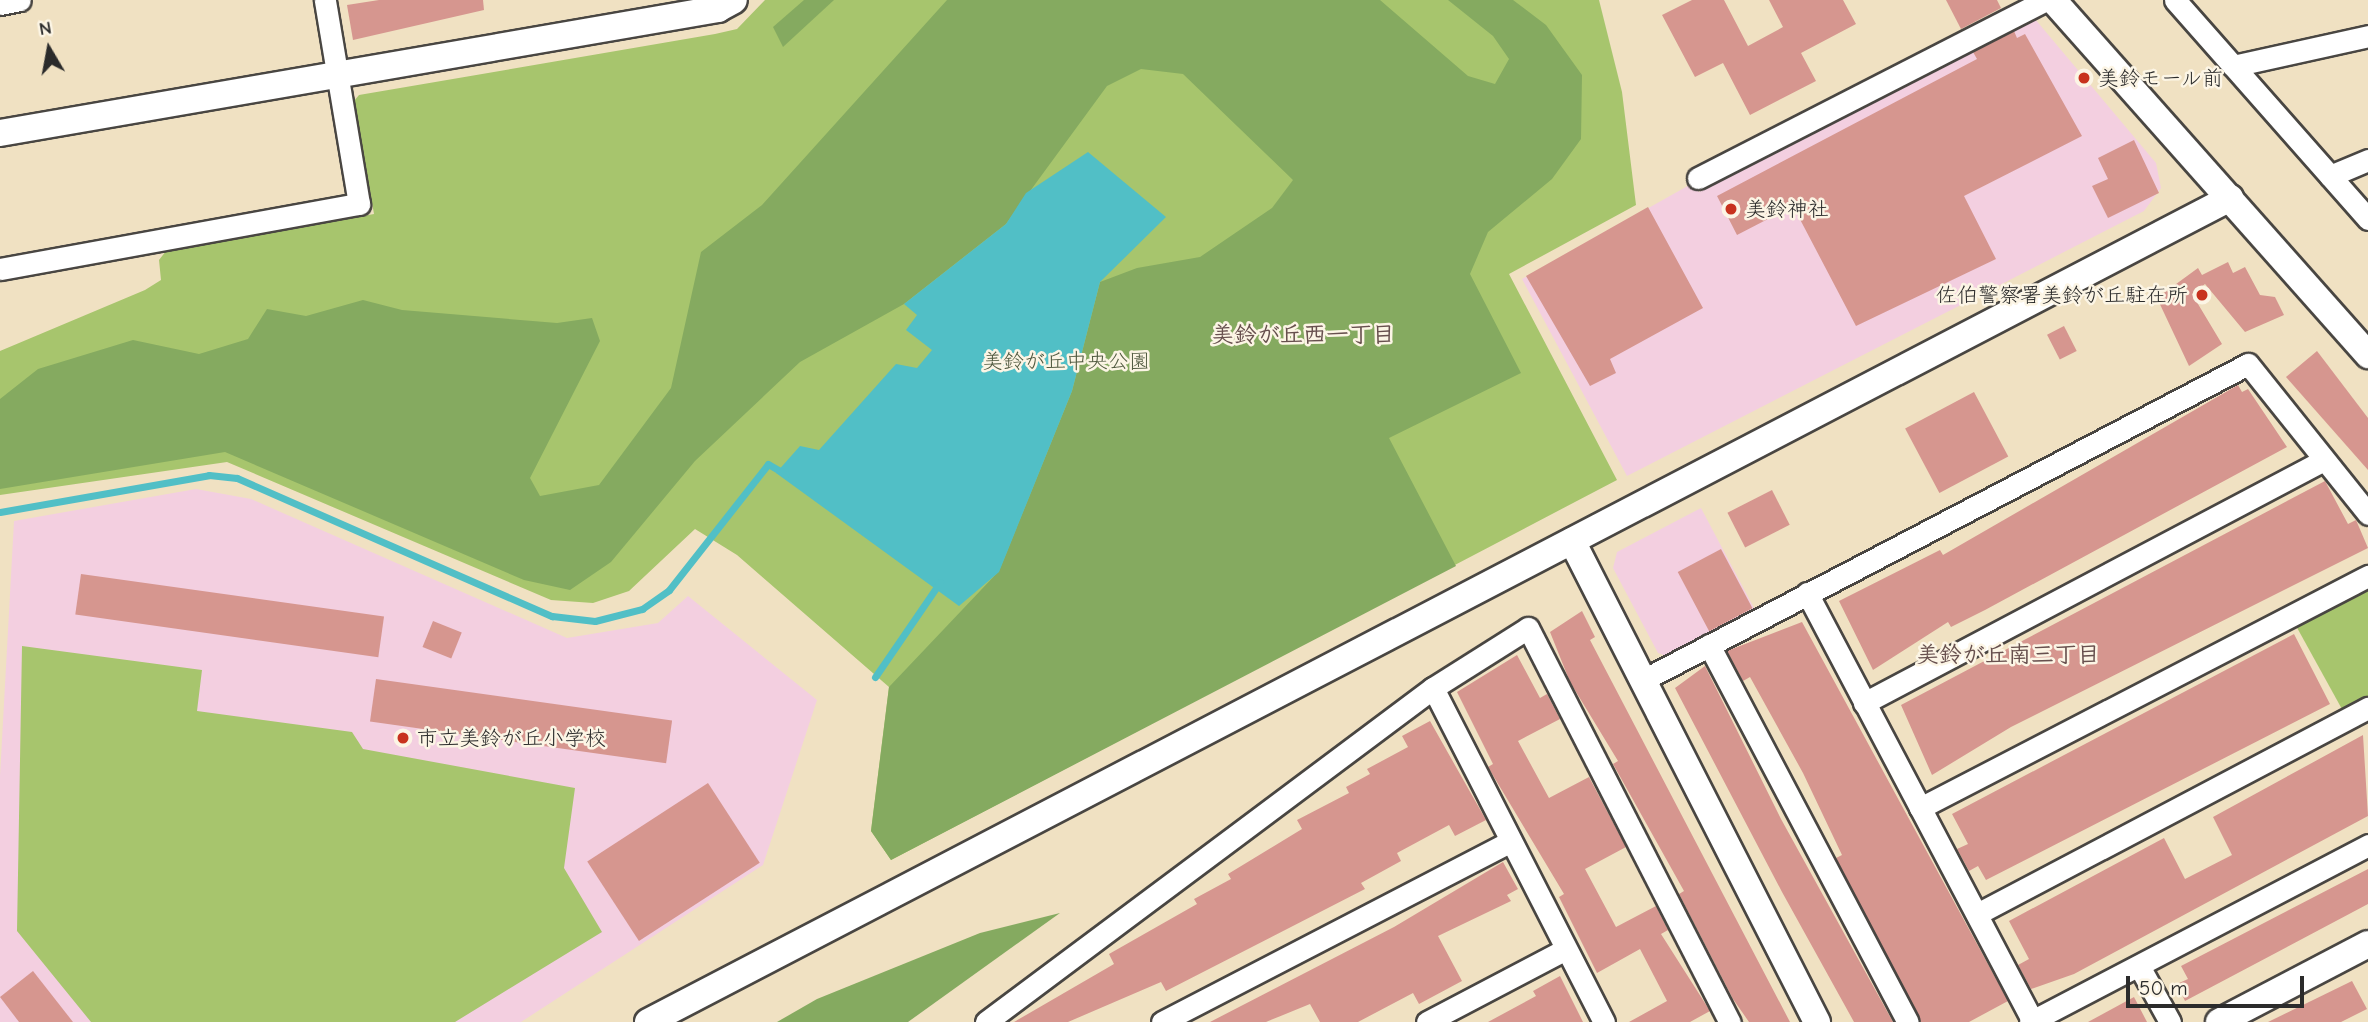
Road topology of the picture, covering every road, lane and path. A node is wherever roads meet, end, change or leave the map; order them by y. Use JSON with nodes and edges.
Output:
{"nodes":[{"id":1,"x":20,"y":0,"type":"edge"},
{"id":2,"x":325,"y":0,"type":"edge"},
{"id":3,"x":734,"y":0,"type":"edge"},
{"id":4,"x":2046,"y":0,"type":"edge"},
{"id":5,"x":2053,"y":0,"type":"edge"},
{"id":6,"x":2175,"y":0,"type":"edge"},
{"id":7,"x":0,"y":4,"type":"edge"},
{"id":8,"x":2368,"y":36,"type":"edge"},
{"id":9,"x":2233,"y":66,"type":"junction"},
{"id":10,"x":339,"y":76,"type":"junction"},
{"id":11,"x":0,"y":134,"type":"edge"},
{"id":12,"x":2368,"y":160,"type":"edge"},
{"id":13,"x":2330,"y":176,"type":"junction"},
{"id":14,"x":1698,"y":178,"type":"dead end"},
{"id":15,"x":2230,"y":198,"type":"junction"},
{"id":16,"x":2368,"y":219,"type":"edge"},
{"id":17,"x":0,"y":269,"type":"edge"},
{"id":18,"x":2368,"y":355,"type":"edge"},
{"id":19,"x":2322,"y":461,"type":"junction"},
{"id":20,"x":2368,"y":514,"type":"edge"},
{"id":21,"x":1572,"y":541,"type":"junction"},
{"id":22,"x":2368,"y":576,"type":"edge"},
{"id":23,"x":1807,"y":593,"type":"junction"},
{"id":24,"x":1709,"y":645,"type":"junction"},
{"id":25,"x":1645,"y":679,"type":"junction"},
{"id":26,"x":1433,"y":688,"type":"junction"},
{"id":27,"x":1864,"y":703,"type":"junction"},
{"id":28,"x":2368,"y":708,"type":"edge"},
{"id":29,"x":1920,"y":808,"type":"junction"},
{"id":30,"x":1511,"y":841,"type":"junction"},
{"id":31,"x":2368,"y":845,"type":"edge"},
{"id":32,"x":1977,"y":914,"type":"junction"},
{"id":33,"x":2368,"y":944,"type":"edge"},
{"id":34,"x":1566,"y":949,"type":"junction"},
{"id":35,"x":2139,"y":966,"type":"junction"},
{"id":36,"x":2032,"y":1021,"type":"edge"},
{"id":37,"x":648,"y":1022,"type":"edge"},
{"id":38,"x":986,"y":1022,"type":"edge"},
{"id":39,"x":1162,"y":1022,"type":"edge"},
{"id":40,"x":1427,"y":1022,"type":"edge"},
{"id":41,"x":1604,"y":1022,"type":"edge"},
{"id":42,"x":1730,"y":1022,"type":"edge"},
{"id":43,"x":1817,"y":1022,"type":"edge"},
{"id":44,"x":1908,"y":1022,"type":"edge"},
{"id":45,"x":2170,"y":1022,"type":"edge"},
{"id":46,"x":2219,"y":1022,"type":"edge"}],
"edges":[{"from":1,"to":7,"type":"street"},
{"from":2,"to":10,"type":"street"},
{"from":3,"to":10,"type":"street"},
{"from":4,"to":14,"type":"street"},
{"from":5,"to":15,"type":"street"},
{"from":6,"to":9,"type":"street"},
{"from":8,"to":9,"type":"street"},
{"from":9,"to":13,"type":"street"},
{"from":10,"to":11,"type":"street"},
{"from":10,"to":17,"type":"street"},
{"from":12,"to":13,"type":"street"},
{"from":13,"to":16,"type":"street"},
{"from":15,"to":18,"type":"street"},
{"from":15,"to":21,"type":"street"},
{"from":19,"to":20,"type":"street"},
{"from":19,"to":23,"type":"street"},
{"from":19,"to":27,"type":"street"},
{"from":21,"to":25,"type":"street"},
{"from":21,"to":37,"type":"street"},
{"from":22,"to":29,"type":"street"},
{"from":23,"to":24,"type":"street"},
{"from":23,"to":27,"type":"street"},
{"from":24,"to":25,"type":"street"},
{"from":24,"to":44,"type":"street"},
{"from":25,"to":43,"type":"street"},
{"from":26,"to":30,"type":"street"},
{"from":26,"to":38,"type":"street"},
{"from":26,"to":42,"type":"street"},
{"from":27,"to":29,"type":"street"},
{"from":28,"to":32,"type":"street"},
{"from":29,"to":32,"type":"street"},
{"from":30,"to":34,"type":"street"},
{"from":30,"to":39,"type":"street"},
{"from":31,"to":35,"type":"street"},
{"from":32,"to":36,"type":"street"},
{"from":33,"to":46,"type":"street"},
{"from":34,"to":40,"type":"street"},
{"from":34,"to":41,"type":"street"},
{"from":35,"to":36,"type":"street"},
{"from":35,"to":45,"type":"street"}]}
